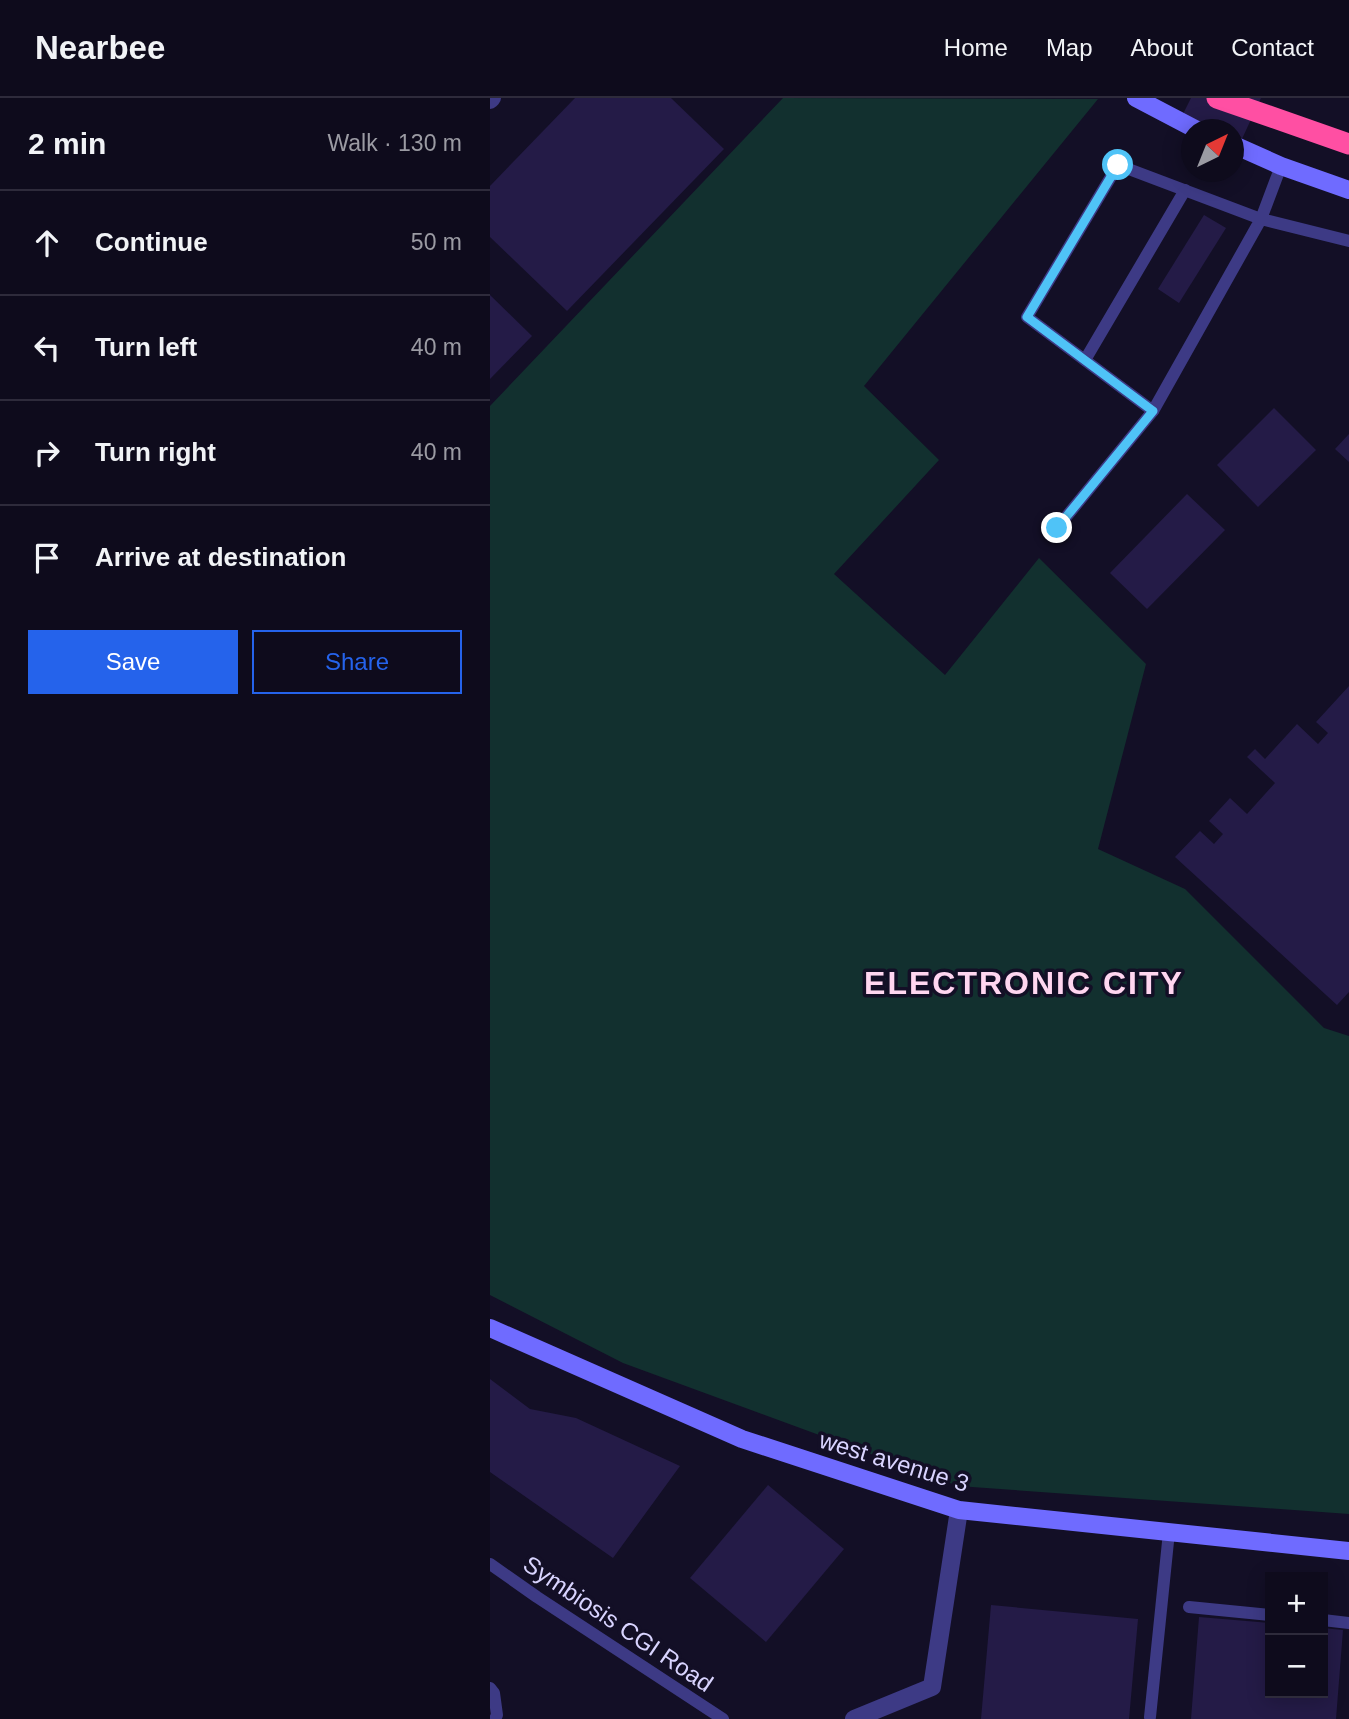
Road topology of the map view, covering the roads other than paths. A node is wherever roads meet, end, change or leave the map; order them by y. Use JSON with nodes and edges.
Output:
{"nodes":[{"id":1,"x":1136,"y":98,"type":"edge"},
{"id":2,"x":1217,"y":98,"type":"edge"},
{"id":3,"x":1181,"y":122,"type":"edge"},
{"id":4,"x":1349,"y":144,"type":"edge"},
{"id":5,"x":1244,"y":149,"type":"edge"},
{"id":6,"x":1281,"y":166,"type":"junction"},
{"id":7,"x":1185,"y":190,"type":"junction"},
{"id":8,"x":1349,"y":190,"type":"edge"},
{"id":9,"x":1261,"y":219,"type":"junction"},
{"id":10,"x":1349,"y":241,"type":"edge"},
{"id":11,"x":1085,"y":360,"type":"junction"},
{"id":12,"x":1153,"y":411,"type":"junction"},
{"id":13,"x":1057,"y":528,"type":"dead end"},
{"id":14,"x":490,"y":1328,"type":"edge"},
{"id":15,"x":959,"y":1510,"type":"junction"},
{"id":16,"x":1169,"y":1532,"type":"junction"},
{"id":17,"x":1349,"y":1551,"type":"edge"},
{"id":18,"x":490,"y":1564,"type":"edge"},
{"id":19,"x":1189,"y":1607,"type":"dead end"},
{"id":20,"x":1265,"y":1615,"type":"edge"},
{"id":21,"x":1328,"y":1621,"type":"edge"},
{"id":22,"x":1349,"y":1623,"type":"edge"},
{"id":23,"x":490,"y":1688,"type":"edge"},
{"id":24,"x":1150,"y":1717,"type":"dead end"},
{"id":25,"x":495,"y":1719,"type":"edge"},
{"id":26,"x":723,"y":1719,"type":"edge"},
{"id":27,"x":854,"y":1719,"type":"edge"}],
"edges":[{"from":1,"to":3,"type":"street"},
{"from":2,"to":4,"type":"highway"},
{"from":5,"to":6,"type":"street"},
{"from":6,"to":8,"type":"street"},
{"from":6,"to":9,"type":"lane"},
{"from":7,"to":9,"type":"lane"},
{"from":7,"to":11,"type":"lane"},
{"from":7,"to":11,"type":"lane"},
{"from":9,"to":10,"type":"lane"},
{"from":9,"to":12,"type":"lane"},
{"from":11,"to":12,"type":"lane"},
{"from":12,"to":13,"type":"lane"},
{"from":14,"to":15,"type":"street","name":"west avenue 3"},
{"from":15,"to":16,"type":"street","name":"west avenue 3"},
{"from":15,"to":27,"type":"street"},
{"from":16,"to":17,"type":"street","name":"west avenue 3"},
{"from":16,"to":24,"type":"lane"},
{"from":18,"to":26,"type":"lane","name":"Symbiosis CGI Road"},
{"from":19,"to":20,"type":"lane"},
{"from":21,"to":22,"type":"lane"},
{"from":23,"to":25,"type":"lane"}]}
